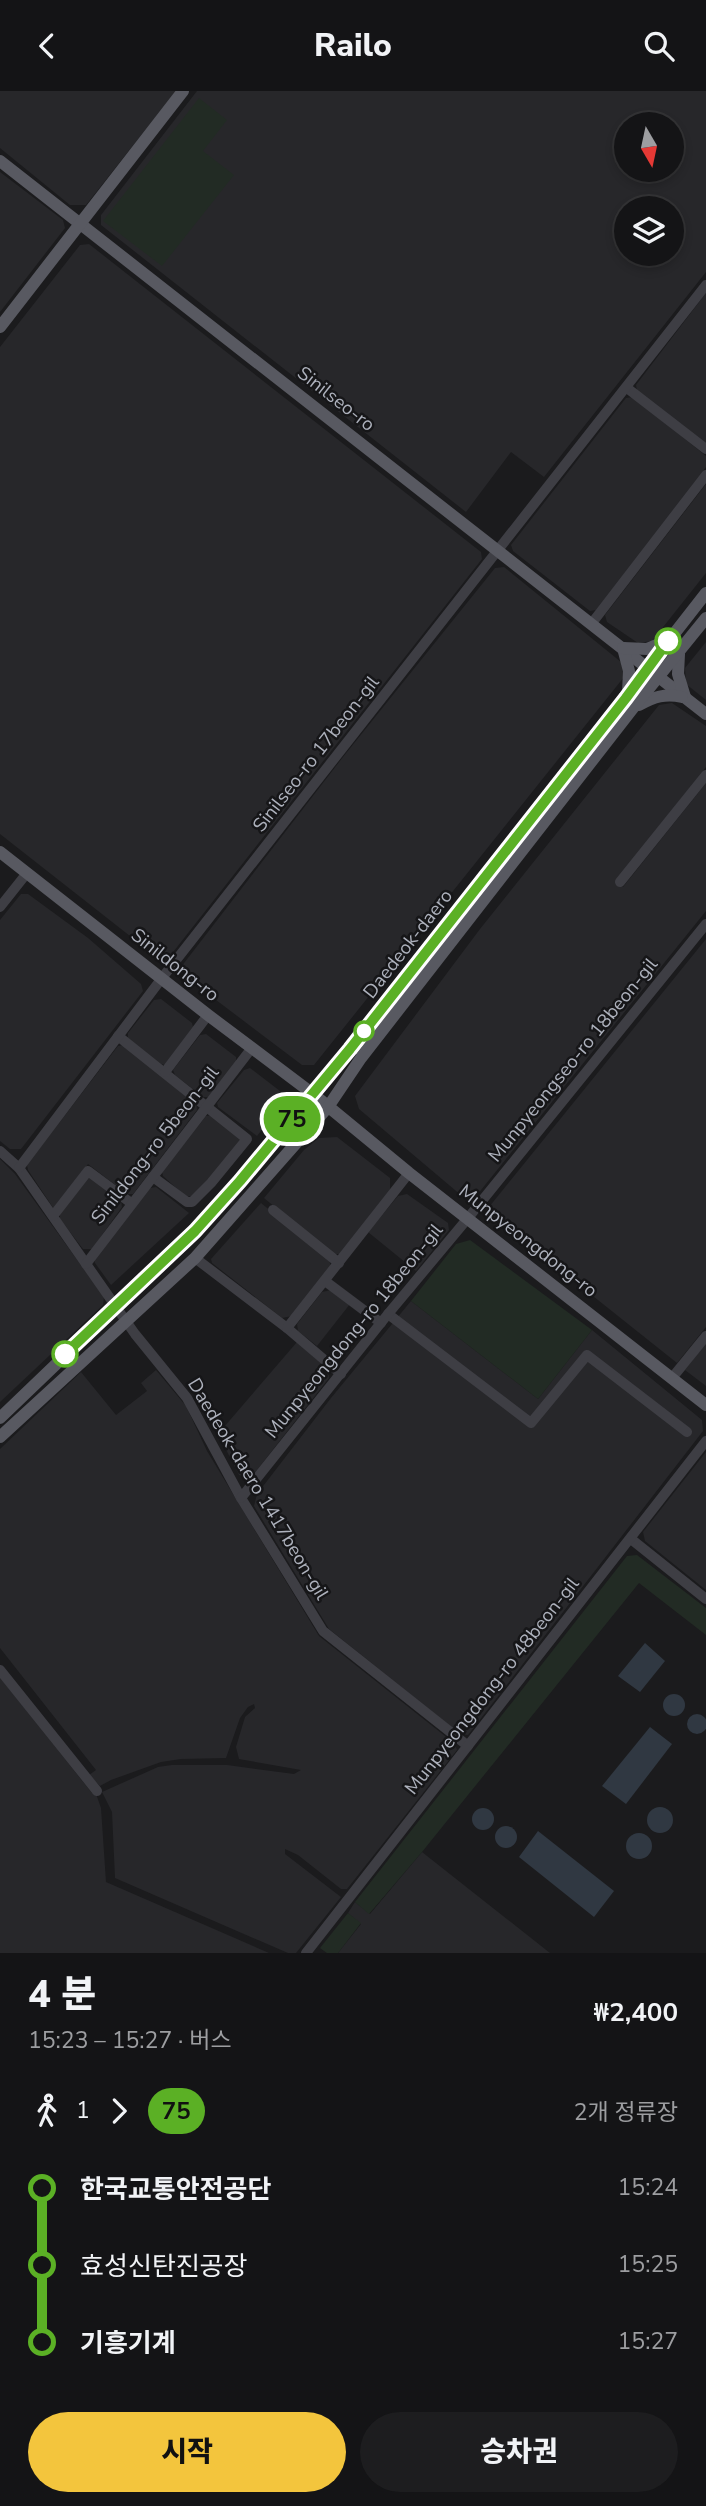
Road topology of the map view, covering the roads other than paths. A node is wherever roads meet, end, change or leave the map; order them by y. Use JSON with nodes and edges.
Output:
{"nodes":[{"id":1,"x":183,"y":91,"type":"edge"},
{"id":2,"x":0,"y":161,"type":"edge"},
{"id":3,"x":81,"y":223,"type":"junction"},
{"id":4,"x":706,"y":285,"type":"edge"},
{"id":5,"x":0,"y":327,"type":"edge"},
{"id":6,"x":626,"y":388,"type":"junction"},
{"id":7,"x":706,"y":449,"type":"edge"},
{"id":8,"x":706,"y":475,"type":"edge"},
{"id":9,"x":497,"y":551,"type":"junction"},
{"id":10,"x":706,"y":593,"type":"edge"},
{"id":11,"x":706,"y":618,"type":"edge"},
{"id":12,"x":592,"y":623,"type":"junction"},
{"id":13,"x":668,"y":641,"type":"junction"},
{"id":14,"x":622,"y":648,"type":"junction"},
{"id":15,"x":680,"y":652,"type":"junction"},
{"id":16,"x":648,"y":667,"type":"junction"},
{"id":17,"x":659,"y":676,"type":"junction"},
{"id":18,"x":685,"y":698,"type":"junction"},
{"id":19,"x":630,"y":703,"type":"junction"},
{"id":20,"x":706,"y":714,"type":"edge"},
{"id":21,"x":706,"y":775,"type":"edge"},
{"id":22,"x":0,"y":852,"type":"edge"},
{"id":23,"x":27,"y":873,"type":"junction"},
{"id":24,"x":620,"y":882,"type":"dead end"},
{"id":25,"x":0,"y":907,"type":"edge"},
{"id":26,"x":706,"y":924,"type":"edge"},
{"id":27,"x":162,"y":978,"type":"junction"},
{"id":28,"x":208,"y":1015,"type":"junction"},
{"id":29,"x":118,"y":1036,"type":"junction"},
{"id":30,"x":251,"y":1049,"type":"junction"},
{"id":31,"x":165,"y":1072,"type":"junction"},
{"id":32,"x":313,"y":1094,"type":"junction"},
{"id":33,"x":207,"y":1106,"type":"junction"},
{"id":34,"x":328,"y":1107,"type":"junction"},
{"id":35,"x":0,"y":1151,"type":"edge"},
{"id":36,"x":19,"y":1168,"type":"junction"},
{"id":37,"x":409,"y":1173,"type":"junction"},
{"id":38,"x":153,"y":1177,"type":"junction"},
{"id":39,"x":131,"y":1203,"type":"junction"},
{"id":40,"x":273,"y":1210,"type":"dead end"},
{"id":41,"x":53,"y":1216,"type":"junction"},
{"id":42,"x":468,"y":1219,"type":"junction"},
{"id":43,"x":195,"y":1258,"type":"junction"},
{"id":44,"x":339,"y":1263,"type":"junction"},
{"id":45,"x":86,"y":1264,"type":"junction"},
{"id":46,"x":325,"y":1281,"type":"junction"},
{"id":47,"x":116,"y":1305,"type":"junction"},
{"id":48,"x":384,"y":1318,"type":"junction"},
{"id":49,"x":127,"y":1320,"type":"junction"},
{"id":50,"x":287,"y":1328,"type":"junction"},
{"id":51,"x":706,"y":1336,"type":"edge"},
{"id":52,"x":341,"y":1374,"type":"junction"},
{"id":53,"x":672,"y":1378,"type":"junction"},
{"id":54,"x":706,"y":1405,"type":"edge"},
{"id":55,"x":0,"y":1418,"type":"edge"},
{"id":56,"x":687,"y":1432,"type":"dead end"},
{"id":57,"x":0,"y":1437,"type":"edge"},
{"id":58,"x":706,"y":1441,"type":"edge"},
{"id":59,"x":241,"y":1498,"type":"junction"},
{"id":60,"x":631,"y":1539,"type":"junction"},
{"id":61,"x":706,"y":1599,"type":"edge"},
{"id":62,"x":0,"y":1669,"type":"edge"},
{"id":63,"x":468,"y":1746,"type":"junction"},
{"id":64,"x":97,"y":1791,"type":"dead end"},
{"id":65,"x":306,"y":1953,"type":"edge"}],
"edges":[{"from":1,"to":3,"type":"main road"},
{"from":2,"to":3,"type":"main road","name":"Sinilseo-ro"},
{"from":3,"to":5,"type":"main road"},
{"from":3,"to":9,"type":"main road","name":"Sinilseo-ro"},
{"from":4,"to":6,"type":"street","name":"Sinilseo-ro 17beon-gil"},
{"from":6,"to":7,"type":"street"},
{"from":6,"to":9,"type":"street","name":"Sinilseo-ro 17beon-gil"},
{"from":8,"to":12,"type":"street"},
{"from":9,"to":12,"type":"main road","name":"Sinilseo-ro"},
{"from":9,"to":27,"type":"street","name":"Sinilseo-ro 17beon-gil"},
{"from":10,"to":13,"type":"main road","name":"Daedeok-daero"},
{"from":11,"to":15,"type":"main road","name":"Daedeok-daero"},
{"from":12,"to":14,"type":"main road","name":"Sinilseo-ro"},
{"from":13,"to":14,"type":"main road"},
{"from":13,"to":16,"type":"main road","name":"Daedeok-daero"},
{"from":14,"to":16,"type":"main road","name":"Sinilseo-ro"},
{"from":14,"to":19,"type":"main road"},
{"from":15,"to":17,"type":"main road","name":"Daedeok-daero"},
{"from":15,"to":18,"type":"main road"},
{"from":16,"to":17,"type":"main road","name":"Sinilseo-ro"},
{"from":16,"to":19,"type":"main road","name":"Daedeok-daero"},
{"from":17,"to":18,"type":"main road","name":"Sinilseo-ro"},
{"from":17,"to":19,"type":"main road","name":"Daedeok-daero"},
{"from":18,"to":19,"type":"main road"},
{"from":18,"to":20,"type":"main road","name":"Sinilseo-ro"},
{"from":19,"to":32,"type":"main road","name":"Daedeok-daero"},
{"from":19,"to":34,"type":"main road","name":"Daedeok-daero"},
{"from":21,"to":24,"type":"street"},
{"from":22,"to":23,"type":"main road","name":"Sinildong-ro"},
{"from":23,"to":25,"type":"street"},
{"from":23,"to":27,"type":"main road","name":"Sinildong-ro"},
{"from":26,"to":42,"type":"street","name":"Munpyeongseo-ro 18beon-gil"},
{"from":27,"to":28,"type":"main road","name":"Sinildong-ro"},
{"from":27,"to":29,"type":"street","name":"Sinilseo-ro 17beon-gil"},
{"from":28,"to":30,"type":"main road","name":"Sinildong-ro"},
{"from":28,"to":31,"type":"street"},
{"from":29,"to":31,"type":"street"},
{"from":29,"to":36,"type":"street","name":"Sinilseo-ro 17beon-gil"},
{"from":30,"to":32,"type":"main road","name":"Sinildong-ro"},
{"from":30,"to":33,"type":"street","name":"Sinildong-ro 5beon-gil"},
{"from":31,"to":33,"type":"street"},
{"from":32,"to":34,"type":"main road","name":"Sinildong-ro"},
{"from":32,"to":47,"type":"main road","name":"Daedeok-daero"},
{"from":33,"to":38,"type":"street","name":"Sinildong-ro 5beon-gil"},
{"from":33,"to":38,"type":"street"},
{"from":34,"to":37,"type":"main road","name":"Munpyeongdong-ro"},
{"from":34,"to":43,"type":"main road","name":"Daedeok-daero"},
{"from":35,"to":36,"type":"street","name":"Daedeok-daero 1417beon-gil"},
{"from":36,"to":41,"type":"street","name":"Daedeok-daero 1417beon-gil"},
{"from":37,"to":42,"type":"main road","name":"Munpyeongdong-ro"},
{"from":37,"to":44,"type":"street"},
{"from":38,"to":39,"type":"street","name":"Sinildong-ro 5beon-gil"},
{"from":39,"to":41,"type":"street"},
{"from":39,"to":45,"type":"street","name":"Sinildong-ro 5beon-gil"},
{"from":40,"to":44,"type":"street"},
{"from":41,"to":45,"type":"street","name":"Daedeok-daero 1417beon-gil"},
{"from":42,"to":48,"type":"street","name":"Munpyeongdong-ro 18beon-gil"},
{"from":42,"to":53,"type":"main road","name":"Munpyeongdong-ro"},
{"from":43,"to":49,"type":"main road","name":"Daedeok-daero"},
{"from":43,"to":50,"type":"street"},
{"from":44,"to":46,"type":"street"},
{"from":45,"to":47,"type":"street","name":"Daedeok-daero 1417beon-gil"},
{"from":46,"to":48,"type":"street"},
{"from":46,"to":50,"type":"street"},
{"from":47,"to":49,"type":"street","name":"Daedeok-daero 1417beon-gil"},
{"from":47,"to":55,"type":"main road","name":"Daedeok-daero"},
{"from":48,"to":52,"type":"street","name":"Munpyeongdong-ro 18beon-gil"},
{"from":48,"to":56,"type":"street"},
{"from":49,"to":57,"type":"main road","name":"Daedeok-daero"},
{"from":49,"to":59,"type":"street","name":"Daedeok-daero 1417beon-gil"},
{"from":50,"to":52,"type":"street"},
{"from":51,"to":53,"type":"street"},
{"from":52,"to":59,"type":"street","name":"Munpyeongdong-ro 18beon-gil"},
{"from":53,"to":54,"type":"main road","name":"Munpyeongdong-ro"},
{"from":58,"to":60,"type":"street","name":"Munpyeongdong-ro 48beon-gil"},
{"from":59,"to":63,"type":"street","name":"Daedeok-daero 1417beon-gil"},
{"from":60,"to":61,"type":"street"},
{"from":60,"to":63,"type":"street","name":"Munpyeongdong-ro 48beon-gil"},
{"from":62,"to":64,"type":"street"},
{"from":63,"to":65,"type":"street","name":"Munpyeongdong-ro 48beon-gil"}]}
